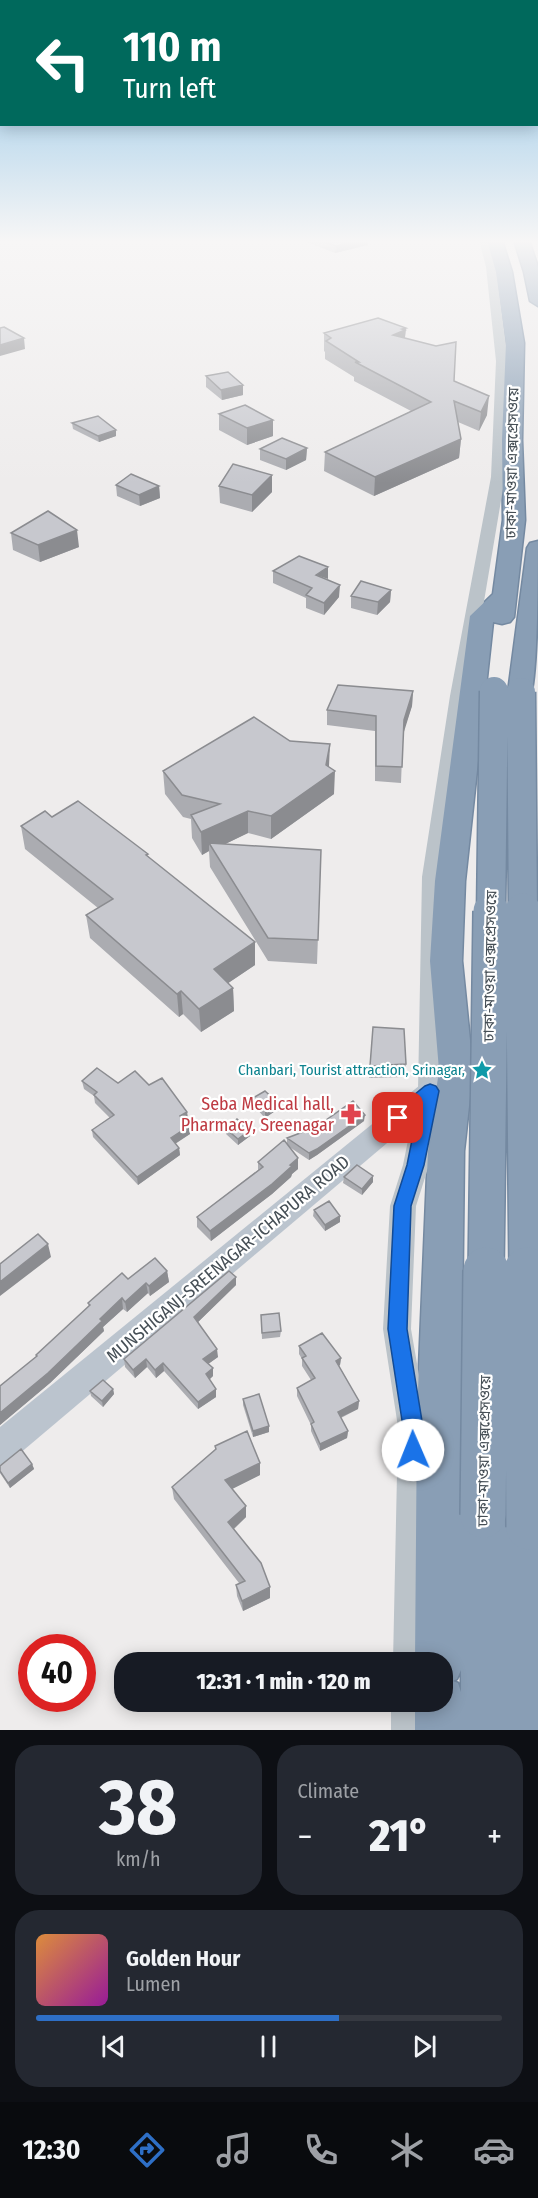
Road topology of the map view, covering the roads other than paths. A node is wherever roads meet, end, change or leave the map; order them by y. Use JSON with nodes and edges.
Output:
{"nodes":[{"id":1,"x":497,"y":321,"type":"edge"},
{"id":2,"x":512,"y":321,"type":"edge"},
{"id":3,"x":538,"y":548,"type":"edge"},
{"id":4,"x":504,"y":597,"type":"junction"},
{"id":5,"x":536,"y":607,"type":"edge"},
{"id":6,"x":500,"y":632,"type":"dead end"},
{"id":7,"x":504,"y":684,"type":"junction"},
{"id":8,"x":538,"y":729,"type":"edge"},
{"id":9,"x":442,"y":879,"type":"junction"},
{"id":10,"x":536,"y":1003,"type":"edge"},
{"id":11,"x":443,"y":1080,"type":"junction"},
{"id":12,"x":538,"y":1106,"type":"edge"},
{"id":13,"x":0,"y":1448,"type":"edge"},
{"id":14,"x":410,"y":1652,"type":"edge"},
{"id":15,"x":440,"y":1652,"type":"edge"},
{"id":16,"x":409,"y":1712,"type":"edge"},
{"id":17,"x":440,"y":1712,"type":"edge"},
{"id":18,"x":409,"y":1730,"type":"edge"},
{"id":19,"x":440,"y":1730,"type":"edge"},
{"id":20,"x":487,"y":1730,"type":"edge"},
{"id":21,"x":537,"y":1730,"type":"edge"}],
"edges":[{"from":1,"to":9,"type":"street"},
{"from":2,"to":4,"type":"highway","name":"ঢাকা-মাওয়া এক্সপ্রেসওয়ে"},
{"from":3,"to":5,"type":"highway","name":"ঢাকা-মাওয়া এক্সপ্রেসওয়ে"},
{"from":4,"to":6,"type":"highway","name":"ঢাকা-মাওয়া এক্সপ্রেসওয়ে"},
{"from":4,"to":9,"type":"highway"},
{"from":5,"to":7,"type":"highway","name":"ঢাকা-মাওয়া এক্সপ্রেসওয়ে"},
{"from":5,"to":8,"type":"highway"},
{"from":7,"to":20,"type":"highway","name":"ঢাকা-মাওয়া এক্সপ্রেসওয়ে","bridge":true},
{"from":7,"to":21,"type":"highway","name":"ঢাকা-মাওয়া এক্সপ্রেসওয়ে","bridge":true},
{"from":9,"to":11,"type":"highway"},
{"from":10,"to":11,"type":"main road","name":"MUNSHIGANJ-SREENAGAR-ICHAPURA ROAD"},
{"from":10,"to":12,"type":"highway"},
{"from":11,"to":13,"type":"main road","name":"MUNSHIGANJ-SREENAGAR-ICHAPURA ROAD"},
{"from":11,"to":14,"type":"street"},
{"from":11,"to":15,"type":"highway"},
{"from":16,"to":18,"type":"street"},
{"from":17,"to":19,"type":"highway"}]}
